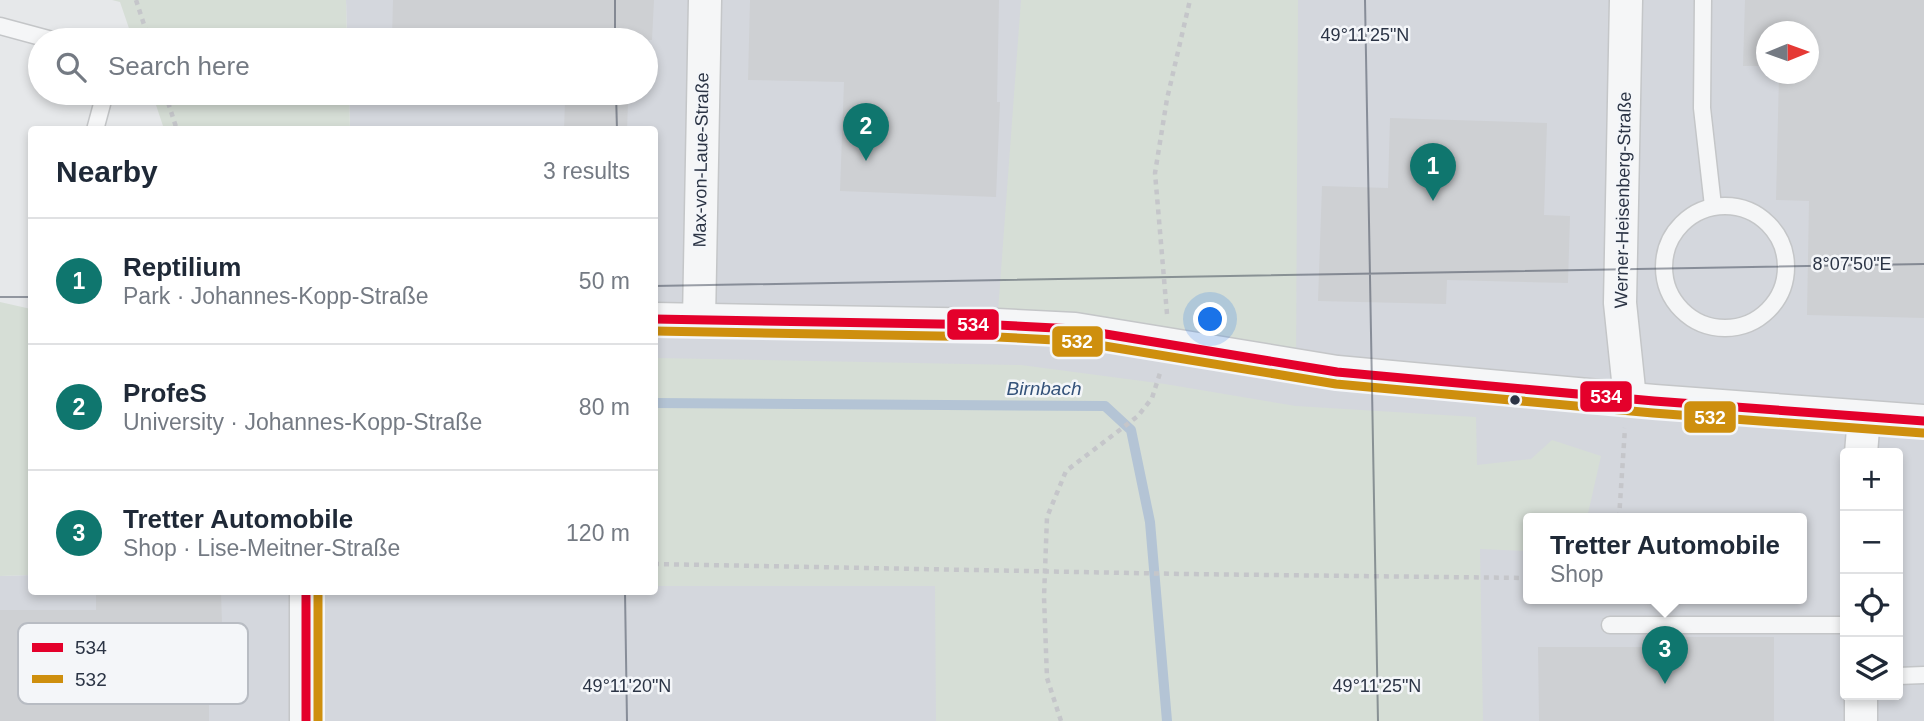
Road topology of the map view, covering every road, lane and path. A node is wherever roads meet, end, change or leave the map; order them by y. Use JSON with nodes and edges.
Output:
{"nodes":[{"id":1,"x":136,"y":0,"type":"edge"},
{"id":2,"x":705,"y":0,"type":"edge"},
{"id":3,"x":1190,"y":0,"type":"edge"},
{"id":4,"x":1626,"y":0,"type":"edge"},
{"id":5,"x":1703,"y":0,"type":"edge"},
{"id":6,"x":0,"y":26,"type":"edge"},
{"id":7,"x":145,"y":28,"type":"edge"},
{"id":8,"x":28,"y":34,"type":"edge"},
{"id":9,"x":101,"y":105,"type":"edge"},
{"id":10,"x":169,"y":105,"type":"edge"},
{"id":11,"x":95,"y":126,"type":"edge"},
{"id":12,"x":176,"y":126,"type":"edge"},
{"id":13,"x":1713,"y":206,"type":"junction"},
{"id":14,"x":658,"y":319,"type":"edge"},
{"id":15,"x":699,"y":320,"type":"junction"},
{"id":16,"x":1169,"y":344,"type":"junction"},
{"id":17,"x":1630,"y":399,"type":"junction"},
{"id":18,"x":1864,"y":417,"type":"junction"},
{"id":19,"x":1924,"y":421,"type":"edge"},
{"id":20,"x":1861,"y":448,"type":"edge"},
{"id":21,"x":1619,"y":513,"type":"edge"},
{"id":22,"x":658,"y":564,"type":"edge"},
{"id":23,"x":1044,"y":572,"type":"junction"},
{"id":24,"x":1523,"y":578,"type":"edge"},
{"id":25,"x":306,"y":595,"type":"edge"},
{"id":26,"x":1611,"y":625,"type":"dead end"},
{"id":27,"x":1840,"y":625,"type":"edge"},
{"id":28,"x":1924,"y":675,"type":"edge"},
{"id":29,"x":1903,"y":676,"type":"edge"},
{"id":30,"x":1861,"y":700,"type":"edge"},
{"id":31,"x":306,"y":721,"type":"edge"},
{"id":32,"x":1061,"y":721,"type":"edge"},
{"id":33,"x":1861,"y":721,"type":"edge"}],
"edges":[{"from":1,"to":7,"type":"path"},
{"from":2,"to":15,"type":"street","name":"Max-von-Laue-Straße"},
{"from":3,"to":16,"type":"path"},
{"from":4,"to":17,"type":"street","name":"Werner-Heisenberg-Straße"},
{"from":5,"to":13,"type":"lane"},
{"from":6,"to":8,"type":"lane"},
{"from":9,"to":11,"type":"lane"},
{"from":10,"to":12,"type":"path"},
{"from":13,"to":13,"type":"lane"},
{"from":14,"to":15,"type":"street"},
{"from":15,"to":16,"type":"street"},
{"from":16,"to":17,"type":"street"},
{"from":16,"to":23,"type":"path"},
{"from":17,"to":18,"type":"street"},
{"from":17,"to":21,"type":"path"},
{"from":18,"to":19,"type":"street"},
{"from":18,"to":20,"type":"street"},
{"from":22,"to":23,"type":"path"},
{"from":23,"to":24,"type":"path"},
{"from":23,"to":32,"type":"path"},
{"from":25,"to":31,"type":"street"},
{"from":26,"to":27,"type":"lane"},
{"from":28,"to":29,"type":"lane"},
{"from":30,"to":33,"type":"street"}]}
